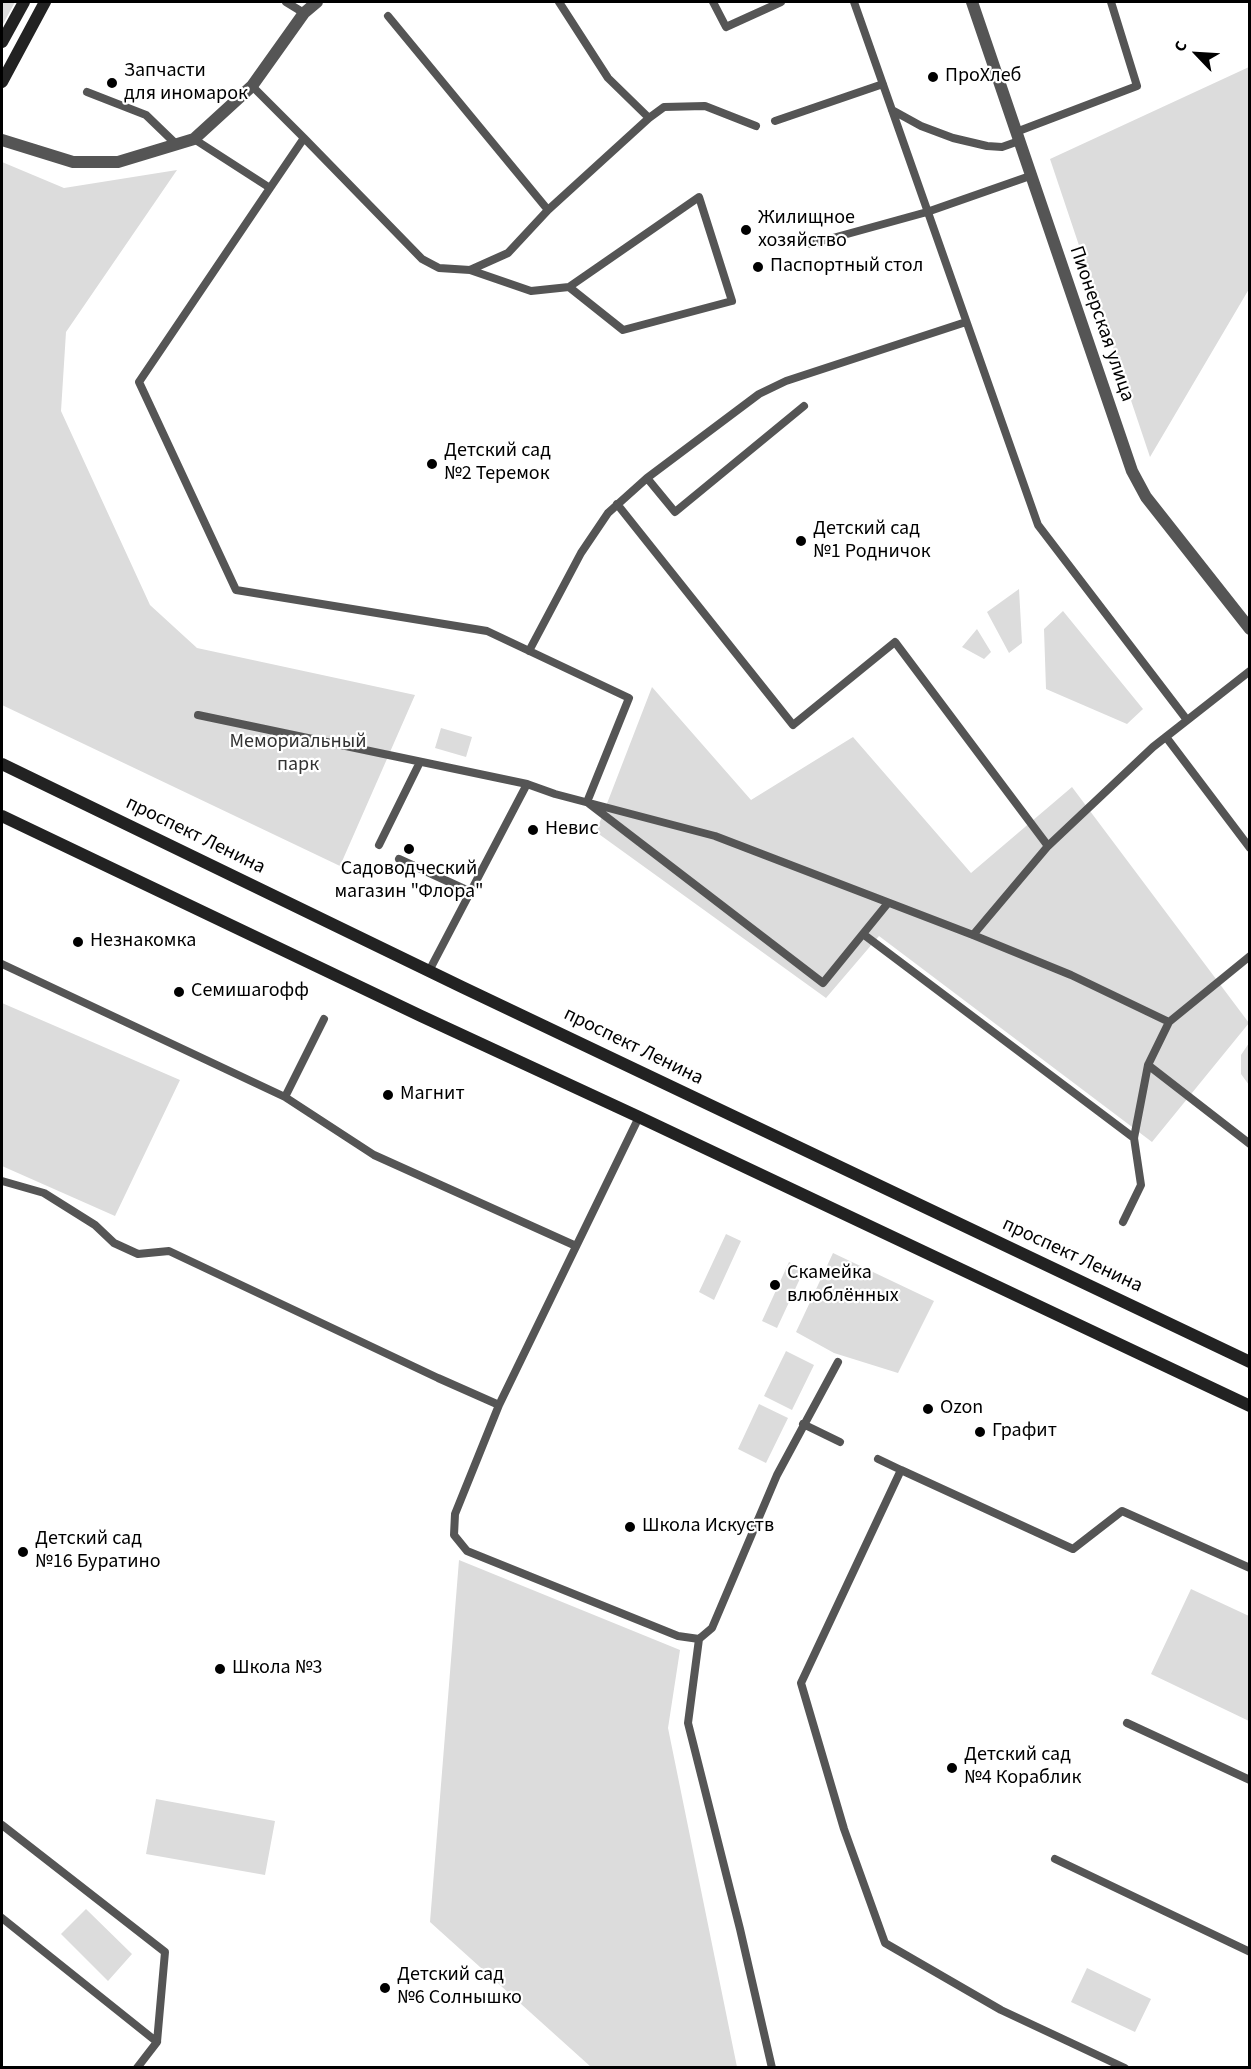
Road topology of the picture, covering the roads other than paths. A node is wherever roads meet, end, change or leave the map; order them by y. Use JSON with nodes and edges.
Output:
{"nodes":[{"id":1,"x":24,"y":2,"type":"edge"},
{"id":2,"x":45,"y":2,"type":"edge"},
{"id":3,"x":286,"y":2,"type":"edge"},
{"id":4,"x":316,"y":2,"type":"edge"},
{"id":5,"x":559,"y":2,"type":"edge"},
{"id":6,"x":713,"y":2,"type":"edge"},
{"id":7,"x":781,"y":2,"type":"edge"},
{"id":8,"x":854,"y":2,"type":"edge"},
{"id":9,"x":972,"y":2,"type":"edge"},
{"id":10,"x":1111,"y":2,"type":"edge"},
{"id":11,"x":304,"y":13,"type":"junction"},
{"id":12,"x":388,"y":16,"type":"dead end"},
{"id":13,"x":2,"y":42,"type":"edge"},
{"id":14,"x":2,"y":82,"type":"edge"},
{"id":15,"x":883,"y":84,"type":"junction"},
{"id":16,"x":252,"y":86,"type":"junction"},
{"id":17,"x":87,"y":92,"type":"dead end"},
{"id":18,"x":892,"y":110,"type":"junction"},
{"id":19,"x":648,"y":117,"type":"junction"},
{"id":20,"x":775,"y":121,"type":"dead end"},
{"id":21,"x":756,"y":126,"type":"dead end"},
{"id":22,"x":1018,"y":136,"type":"junction"},
{"id":23,"x":304,"y":138,"type":"junction"},
{"id":24,"x":2,"y":140,"type":"edge"},
{"id":25,"x":195,"y":140,"type":"junction"},
{"id":26,"x":176,"y":144,"type":"junction"},
{"id":27,"x":1030,"y":176,"type":"junction"},
{"id":28,"x":270,"y":188,"type":"junction"},
{"id":29,"x":548,"y":210,"type":"junction"},
{"id":30,"x":927,"y":212,"type":"junction"},
{"id":31,"x":811,"y":244,"type":"dead end"},
{"id":32,"x":470,"y":270,"type":"junction"},
{"id":33,"x":568,"y":287,"type":"junction"},
{"id":34,"x":966,"y":322,"type":"junction"},
{"id":35,"x":804,"y":406,"type":"dead end"},
{"id":36,"x":647,"y":478,"type":"junction"},
{"id":37,"x":617,"y":504,"type":"junction"},
{"id":38,"x":1250,"y":629,"type":"edge"},
{"id":39,"x":529,"y":651,"type":"junction"},
{"id":40,"x":1250,"y":671,"type":"edge"},
{"id":41,"x":198,"y":716,"type":"dead end"},
{"id":42,"x":1187,"y":720,"type":"junction"},
{"id":43,"x":1166,"y":737,"type":"junction"},
{"id":44,"x":420,"y":762,"type":"junction"},
{"id":45,"x":2,"y":764,"type":"edge"},
{"id":46,"x":527,"y":784,"type":"junction"},
{"id":47,"x":587,"y":802,"type":"junction"},
{"id":48,"x":2,"y":816,"type":"edge"},
{"id":49,"x":379,"y":845,"type":"dead end"},
{"id":50,"x":1048,"y":846,"type":"junction"},
{"id":51,"x":1250,"y":848,"type":"edge"},
{"id":52,"x":399,"y":858,"type":"dead end"},
{"id":53,"x":471,"y":892,"type":"junction"},
{"id":54,"x":888,"y":903,"type":"junction"},
{"id":55,"x":863,"y":934,"type":"junction"},
{"id":56,"x":973,"y":935,"type":"junction"},
{"id":57,"x":1250,"y":956,"type":"edge"},
{"id":58,"x":2,"y":964,"type":"edge"},
{"id":59,"x":429,"y":971,"type":"junction"},
{"id":60,"x":324,"y":1019,"type":"dead end"},
{"id":61,"x":1170,"y":1022,"type":"junction"},
{"id":62,"x":1148,"y":1065,"type":"junction"},
{"id":63,"x":285,"y":1097,"type":"junction"},
{"id":64,"x":639,"y":1116,"type":"junction"},
{"id":65,"x":1134,"y":1138,"type":"junction"},
{"id":66,"x":1250,"y":1144,"type":"edge"},
{"id":67,"x":2,"y":1181,"type":"edge"},
{"id":68,"x":1123,"y":1222,"type":"dead end"},
{"id":69,"x":576,"y":1246,"type":"junction"},
{"id":70,"x":838,"y":1362,"type":"dead end"},
{"id":71,"x":1250,"y":1362,"type":"edge"},
{"id":72,"x":499,"y":1405,"type":"junction"},
{"id":73,"x":1250,"y":1406,"type":"edge"},
{"id":74,"x":803,"y":1424,"type":"junction"},
{"id":75,"x":840,"y":1442,"type":"dead end"},
{"id":76,"x":878,"y":1459,"type":"dead end"},
{"id":77,"x":901,"y":1470,"type":"junction"},
{"id":78,"x":1250,"y":1568,"type":"edge"},
{"id":79,"x":699,"y":1639,"type":"junction"},
{"id":80,"x":1127,"y":1723,"type":"dead end"},
{"id":81,"x":1250,"y":1780,"type":"edge"},
{"id":82,"x":2,"y":1825,"type":"edge"},
{"id":83,"x":1055,"y":1859,"type":"dead end"},
{"id":84,"x":2,"y":1918,"type":"edge"},
{"id":85,"x":1250,"y":1952,"type":"edge"},
{"id":86,"x":157,"y":2042,"type":"junction"},
{"id":87,"x":137,"y":2067,"type":"edge"},
{"id":88,"x":772,"y":2067,"type":"edge"},
{"id":89,"x":1125,"y":2067,"type":"edge"}],
"edges":[{"from":1,"to":13,"type":"main road"},
{"from":2,"to":14,"type":"main road"},
{"from":3,"to":11,"type":"lane"},
{"from":4,"to":11,"type":"street"},
{"from":5,"to":19,"type":"lane"},
{"from":6,"to":7,"type":"lane"},
{"from":8,"to":15,"type":"lane"},
{"from":9,"to":22,"type":"street","name":"Пионерская улица"},
{"from":10,"to":22,"type":"lane"},
{"from":11,"to":16,"type":"street"},
{"from":12,"to":29,"type":"lane"},
{"from":15,"to":18,"type":"lane"},
{"from":15,"to":20,"type":"lane"},
{"from":16,"to":23,"type":"lane"},
{"from":16,"to":25,"type":"street"},
{"from":17,"to":26,"type":"lane"},
{"from":18,"to":22,"type":"lane"},
{"from":18,"to":30,"type":"lane"},
{"from":19,"to":21,"type":"lane"},
{"from":19,"to":29,"type":"lane"},
{"from":22,"to":27,"type":"street","name":"Пионерская улица"},
{"from":23,"to":28,"type":"lane"},
{"from":23,"to":32,"type":"lane"},
{"from":24,"to":26,"type":"street"},
{"from":25,"to":26,"type":"street"},
{"from":25,"to":28,"type":"lane"},
{"from":27,"to":30,"type":"lane"},
{"from":27,"to":38,"type":"street","name":"Пионерская улица"},
{"from":28,"to":39,"type":"lane"},
{"from":29,"to":32,"type":"lane"},
{"from":30,"to":31,"type":"lane"},
{"from":30,"to":34,"type":"lane"},
{"from":32,"to":33,"type":"lane"},
{"from":33,"to":33,"type":"lane"},
{"from":34,"to":36,"type":"lane"},
{"from":34,"to":42,"type":"lane"},
{"from":35,"to":36,"type":"lane"},
{"from":36,"to":37,"type":"lane"},
{"from":37,"to":39,"type":"lane"},
{"from":37,"to":50,"type":"lane"},
{"from":39,"to":47,"type":"lane"},
{"from":40,"to":42,"type":"lane"},
{"from":41,"to":44,"type":"lane"},
{"from":42,"to":43,"type":"lane"},
{"from":43,"to":50,"type":"lane"},
{"from":43,"to":51,"type":"lane"},
{"from":44,"to":46,"type":"lane"},
{"from":44,"to":49,"type":"lane"},
{"from":45,"to":59,"type":"main road","name":"проспект Ленина"},
{"from":46,"to":47,"type":"lane"},
{"from":46,"to":53,"type":"lane"},
{"from":47,"to":54,"type":"lane"},
{"from":47,"to":55,"type":"lane"},
{"from":48,"to":64,"type":"main road"},
{"from":50,"to":56,"type":"lane"},
{"from":52,"to":53,"type":"lane"},
{"from":53,"to":59,"type":"lane"},
{"from":54,"to":55,"type":"lane"},
{"from":54,"to":56,"type":"lane"},
{"from":55,"to":65,"type":"lane"},
{"from":56,"to":61,"type":"lane"},
{"from":57,"to":61,"type":"lane"},
{"from":58,"to":63,"type":"lane"},
{"from":59,"to":71,"type":"main road","name":"проспект Ленина"},
{"from":60,"to":63,"type":"lane"},
{"from":61,"to":62,"type":"lane"},
{"from":62,"to":65,"type":"lane"},
{"from":62,"to":66,"type":"lane"},
{"from":63,"to":69,"type":"lane"},
{"from":64,"to":69,"type":"lane"},
{"from":64,"to":73,"type":"main road"},
{"from":65,"to":68,"type":"lane"},
{"from":67,"to":72,"type":"lane"},
{"from":69,"to":72,"type":"lane"},
{"from":70,"to":74,"type":"lane"},
{"from":72,"to":79,"type":"lane"},
{"from":74,"to":75,"type":"lane"},
{"from":74,"to":79,"type":"lane"},
{"from":76,"to":77,"type":"lane"},
{"from":77,"to":78,"type":"lane"},
{"from":77,"to":89,"type":"lane"},
{"from":79,"to":88,"type":"lane"},
{"from":80,"to":81,"type":"lane"},
{"from":82,"to":86,"type":"lane"},
{"from":83,"to":85,"type":"lane"},
{"from":84,"to":86,"type":"lane"},
{"from":86,"to":87,"type":"lane"}]}
